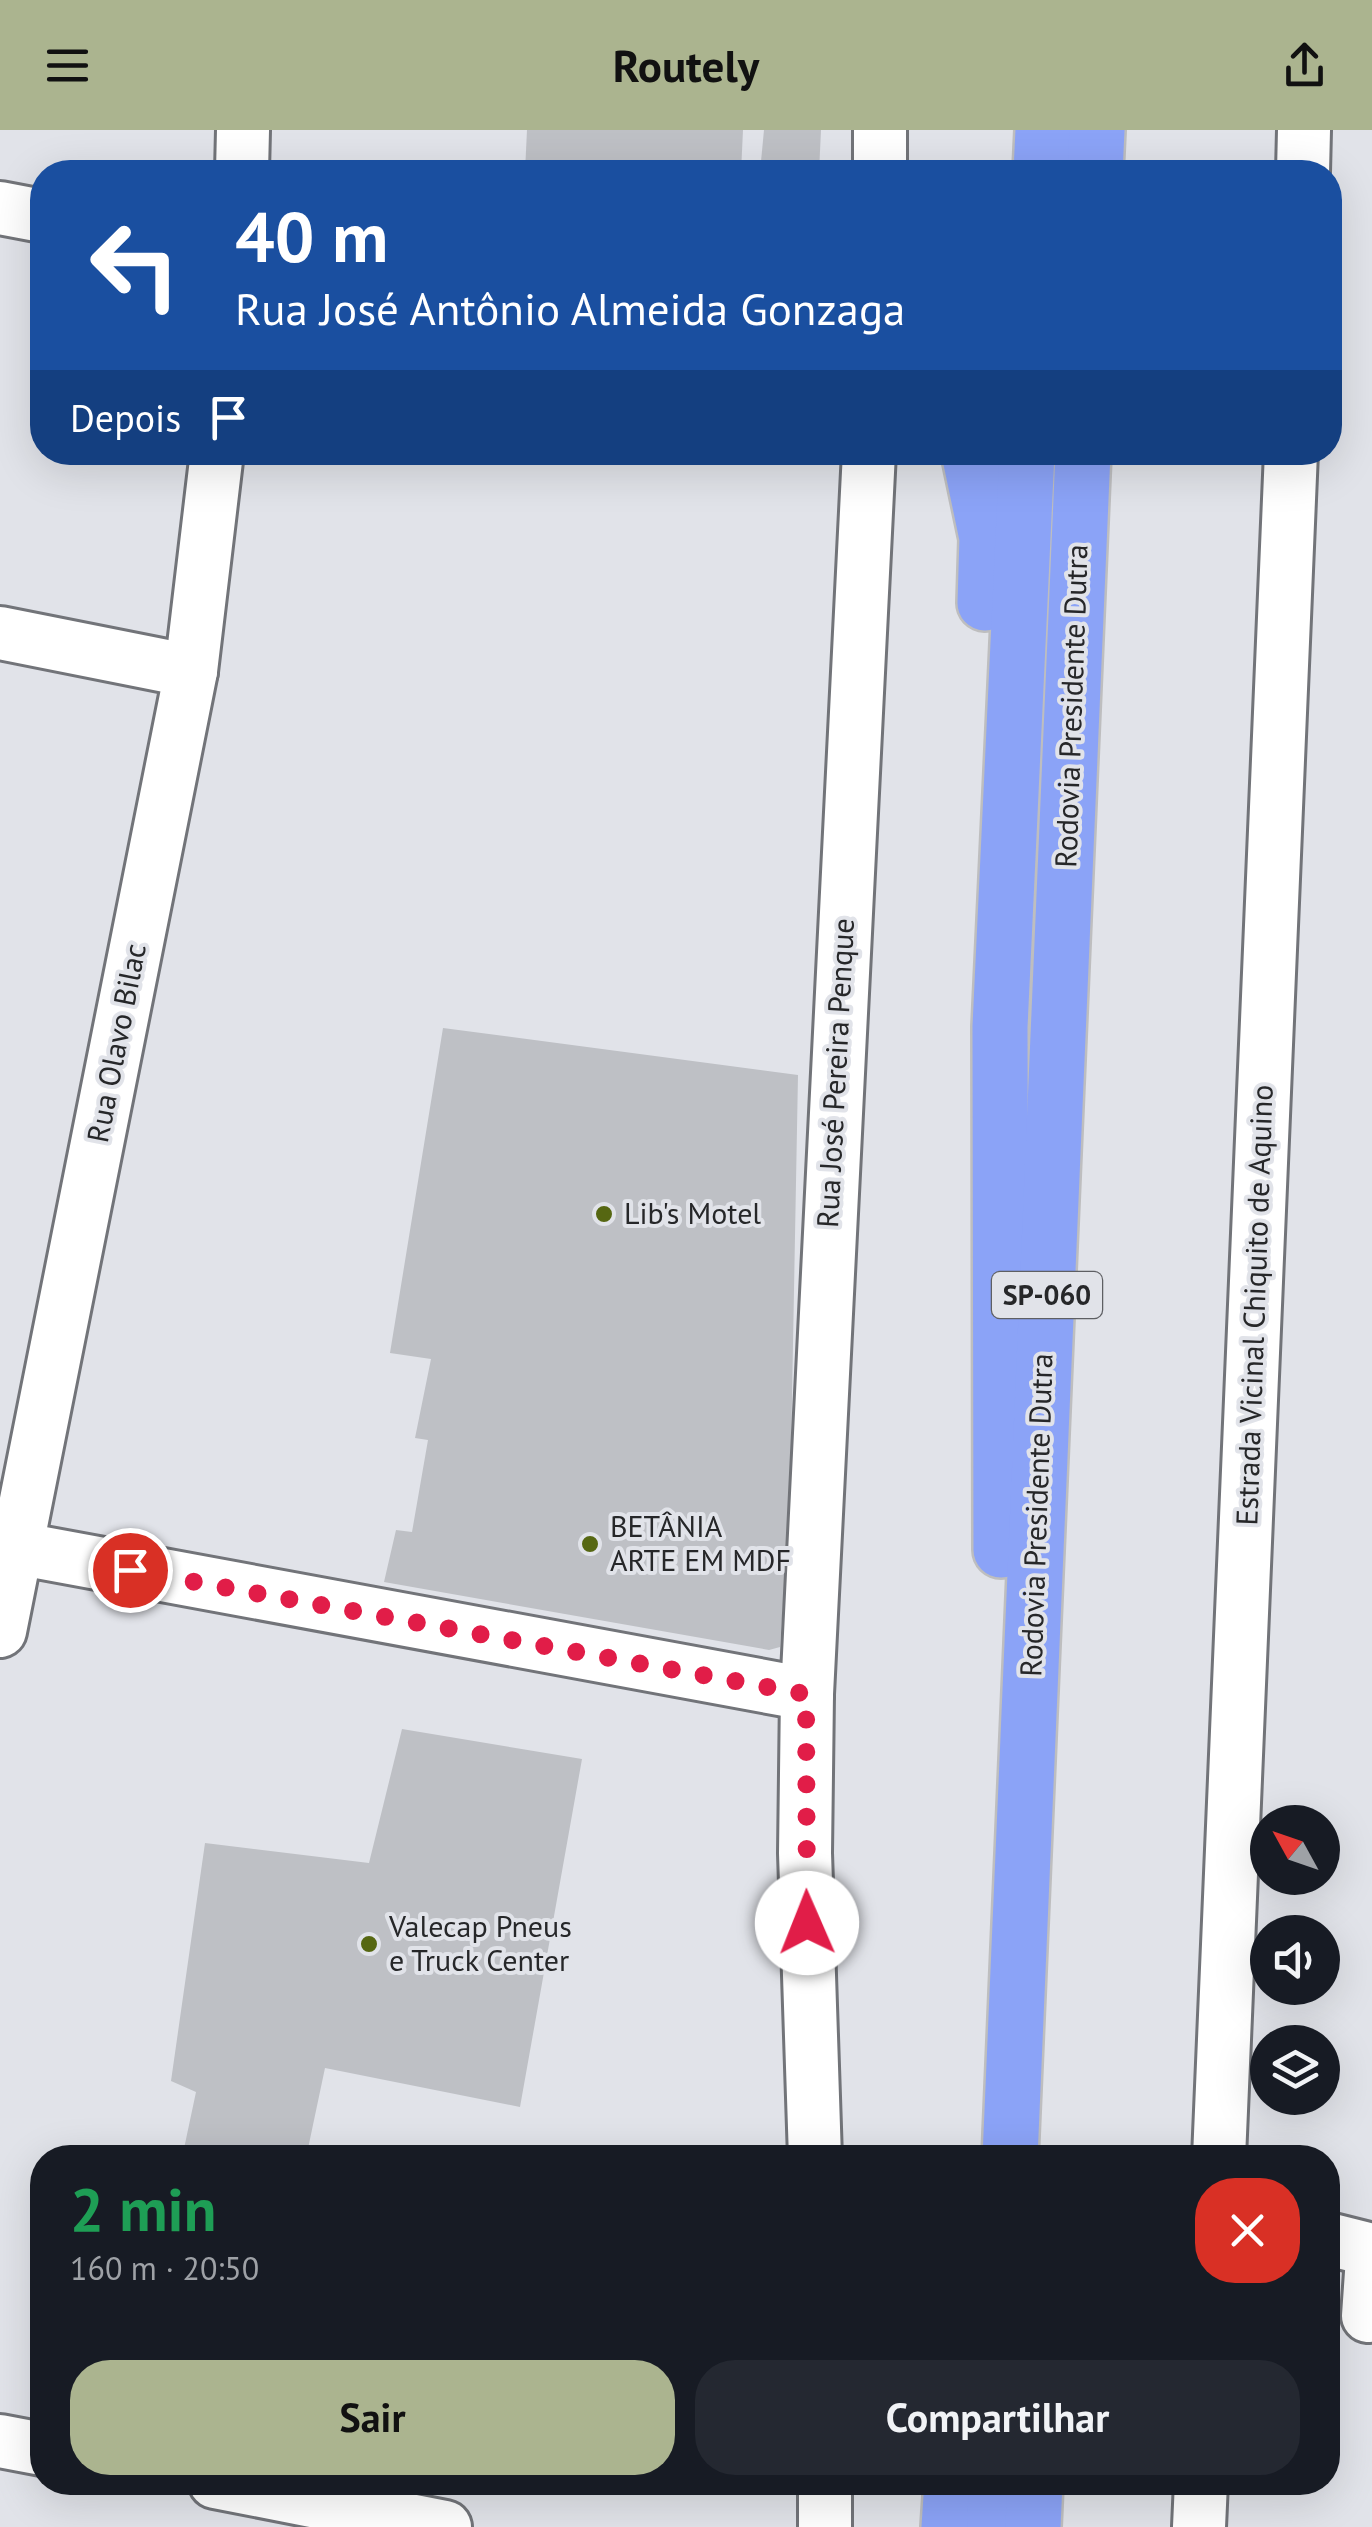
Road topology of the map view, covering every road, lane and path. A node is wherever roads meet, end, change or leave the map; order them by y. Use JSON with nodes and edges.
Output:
{"nodes":[{"id":1,"x":243,"y":130,"type":"edge"},
{"id":2,"x":880,"y":130,"type":"edge"},
{"id":3,"x":1043,"y":130,"type":"edge"},
{"id":4,"x":1097,"y":130,"type":"edge"},
{"id":5,"x":1304,"y":130,"type":"edge"},
{"id":6,"x":242,"y":160,"type":"edge"},
{"id":7,"x":880,"y":160,"type":"edge"},
{"id":8,"x":1042,"y":160,"type":"edge"},
{"id":9,"x":1096,"y":160,"type":"edge"},
{"id":10,"x":1303,"y":160,"type":"edge"},
{"id":11,"x":0,"y":208,"type":"edge"},
{"id":12,"x":30,"y":214,"type":"edge"},
{"id":13,"x":215,"y":465,"type":"edge"},
{"id":14,"x":868,"y":465,"type":"edge"},
{"id":15,"x":972,"y":465,"type":"edge"},
{"id":16,"x":1027,"y":465,"type":"edge"},
{"id":17,"x":1082,"y":465,"type":"edge"},
{"id":18,"x":1290,"y":465,"type":"edge"},
{"id":19,"x":0,"y":633,"type":"edge"},
{"id":20,"x":191,"y":670,"type":"junction"},
{"id":21,"x":1000,"y":1027,"type":"junction"},
{"id":22,"x":8,"y":1547,"type":"edge"},
{"id":23,"x":0,"y":1630,"type":"edge"},
{"id":24,"x":806,"y":1694,"type":"junction"},
{"id":25,"x":815,"y":2145,"type":"edge"},
{"id":26,"x":997,"y":2145,"type":"edge"},
{"id":27,"x":997,"y":2145,"type":"edge"},
{"id":28,"x":1220,"y":2145,"type":"edge"},
{"id":29,"x":1340,"y":2243,"type":"edge"},
{"id":30,"x":1372,"y":2250,"type":"edge"},
{"id":31,"x":1372,"y":2258,"type":"edge"},
{"id":32,"x":1356,"y":2316,"type":"edge"},
{"id":33,"x":0,"y":2441,"type":"edge"},
{"id":34,"x":30,"y":2447,"type":"edge"},
{"id":35,"x":281,"y":2495,"type":"edge"},
{"id":36,"x":825,"y":2495,"type":"edge"},
{"id":37,"x":951,"y":2495,"type":"edge"},
{"id":38,"x":965,"y":2495,"type":"edge"},
{"id":39,"x":995,"y":2495,"type":"edge"},
{"id":40,"x":1035,"y":2495,"type":"edge"},
{"id":41,"x":1200,"y":2495,"type":"edge"},
{"id":42,"x":445,"y":2527,"type":"edge"},
{"id":43,"x":825,"y":2527,"type":"edge"},
{"id":44,"x":949,"y":2527,"type":"edge"},
{"id":45,"x":964,"y":2527,"type":"edge"},
{"id":46,"x":994,"y":2527,"type":"edge"},
{"id":47,"x":1034,"y":2527,"type":"edge"},
{"id":48,"x":1199,"y":2527,"type":"edge"}],
"edges":[{"from":1,"to":6,"type":"street"},
{"from":2,"to":7,"type":"street"},
{"from":3,"to":8,"type":"highway"},
{"from":4,"to":9,"type":"highway"},
{"from":5,"to":10,"type":"street"},
{"from":11,"to":12,"type":"street"},
{"from":13,"to":20,"type":"street","name":"Rua Olavo Bilac"},
{"from":14,"to":24,"type":"street","name":"Rua José Pereira Penque"},
{"from":15,"to":21,"type":"highway"},
{"from":16,"to":21,"type":"highway","name":"Rodovia Presidente Dutra","number":"SP-060"},
{"from":17,"to":27,"type":"highway","name":"Rodovia Presidente Dutra","number":"SP-060"},
{"from":18,"to":28,"type":"street","name":"Estrada Vicinal Chiquito de Aquino"},
{"from":19,"to":20,"type":"street"},
{"from":20,"to":22,"type":"street","name":"Rua Olavo Bilac"},
{"from":21,"to":26,"type":"highway","name":"Rodovia Presidente Dutra","number":"SP-060"},
{"from":22,"to":23,"type":"street","name":"Rua Olavo Bilac"},
{"from":22,"to":24,"type":"street"},
{"from":24,"to":25,"type":"street"},
{"from":29,"to":30,"type":"street"},
{"from":31,"to":32,"type":"street"},
{"from":33,"to":34,"type":"street"},
{"from":35,"to":42,"type":"street"},
{"from":36,"to":43,"type":"street"},
{"from":37,"to":44,"type":"highway"},
{"from":38,"to":45,"type":"highway"},
{"from":39,"to":46,"type":"highway"},
{"from":40,"to":47,"type":"highway"},
{"from":41,"to":48,"type":"street"}]}
